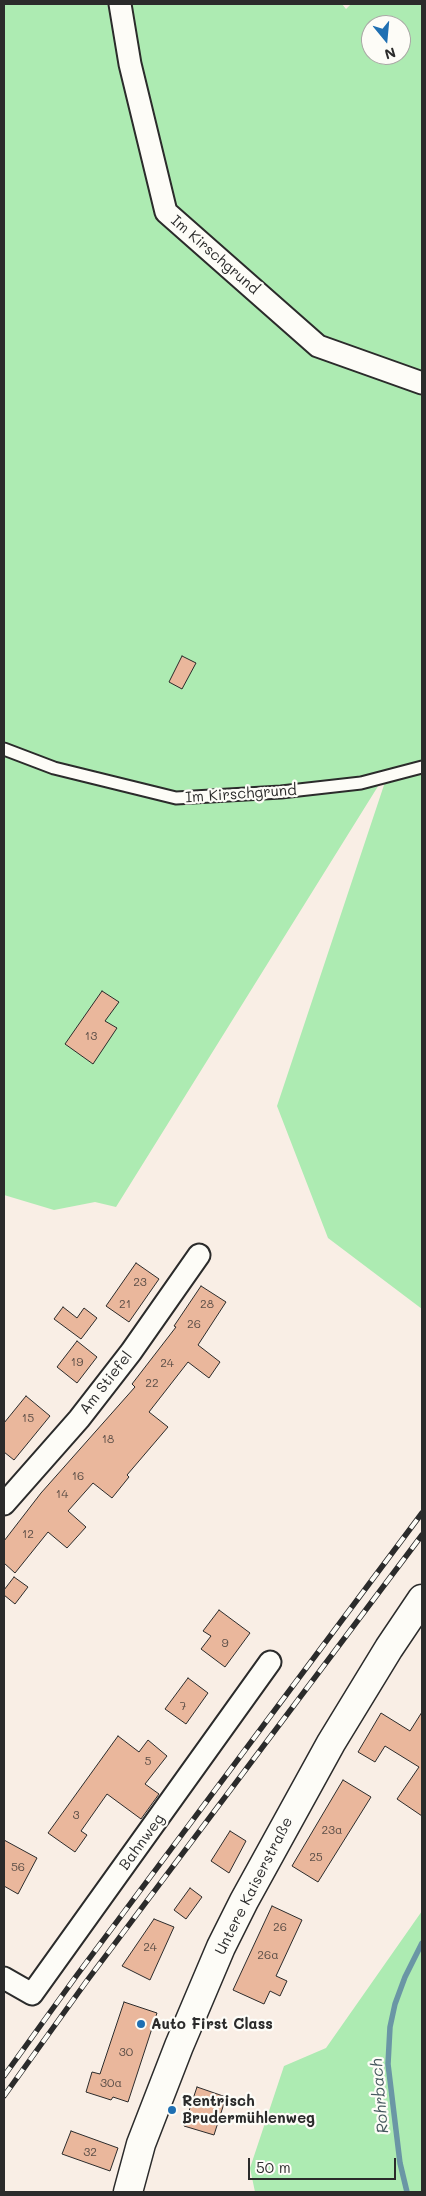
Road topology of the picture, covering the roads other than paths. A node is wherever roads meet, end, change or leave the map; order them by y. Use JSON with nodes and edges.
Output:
{"nodes":[{"id":1,"x":120,"y":4,"type":"edge"},
{"id":2,"x":422,"y":383,"type":"edge"},
{"id":3,"x":4,"y":749,"type":"edge"},
{"id":4,"x":422,"y":767,"type":"edge"},
{"id":5,"x":199,"y":1255,"type":"dead end"},
{"id":6,"x":4,"y":1504,"type":"edge"},
{"id":7,"x":422,"y":1599,"type":"edge"},
{"id":8,"x":270,"y":1662,"type":"dead end"},
{"id":9,"x":4,"y":1978,"type":"edge"},
{"id":10,"x":128,"y":2192,"type":"edge"}],
"edges":[{"from":1,"to":2,"type":"street","name":"Im Kirschgrund"},
{"from":3,"to":4,"type":"lane","name":"Im Kirschgrund"},
{"from":5,"to":6,"type":"street","name":"Am Stiefel"},
{"from":7,"to":10,"type":"main road","name":"Untere Kaiserstraße"},
{"from":8,"to":9,"type":"street","name":"Bahnweg"}]}
